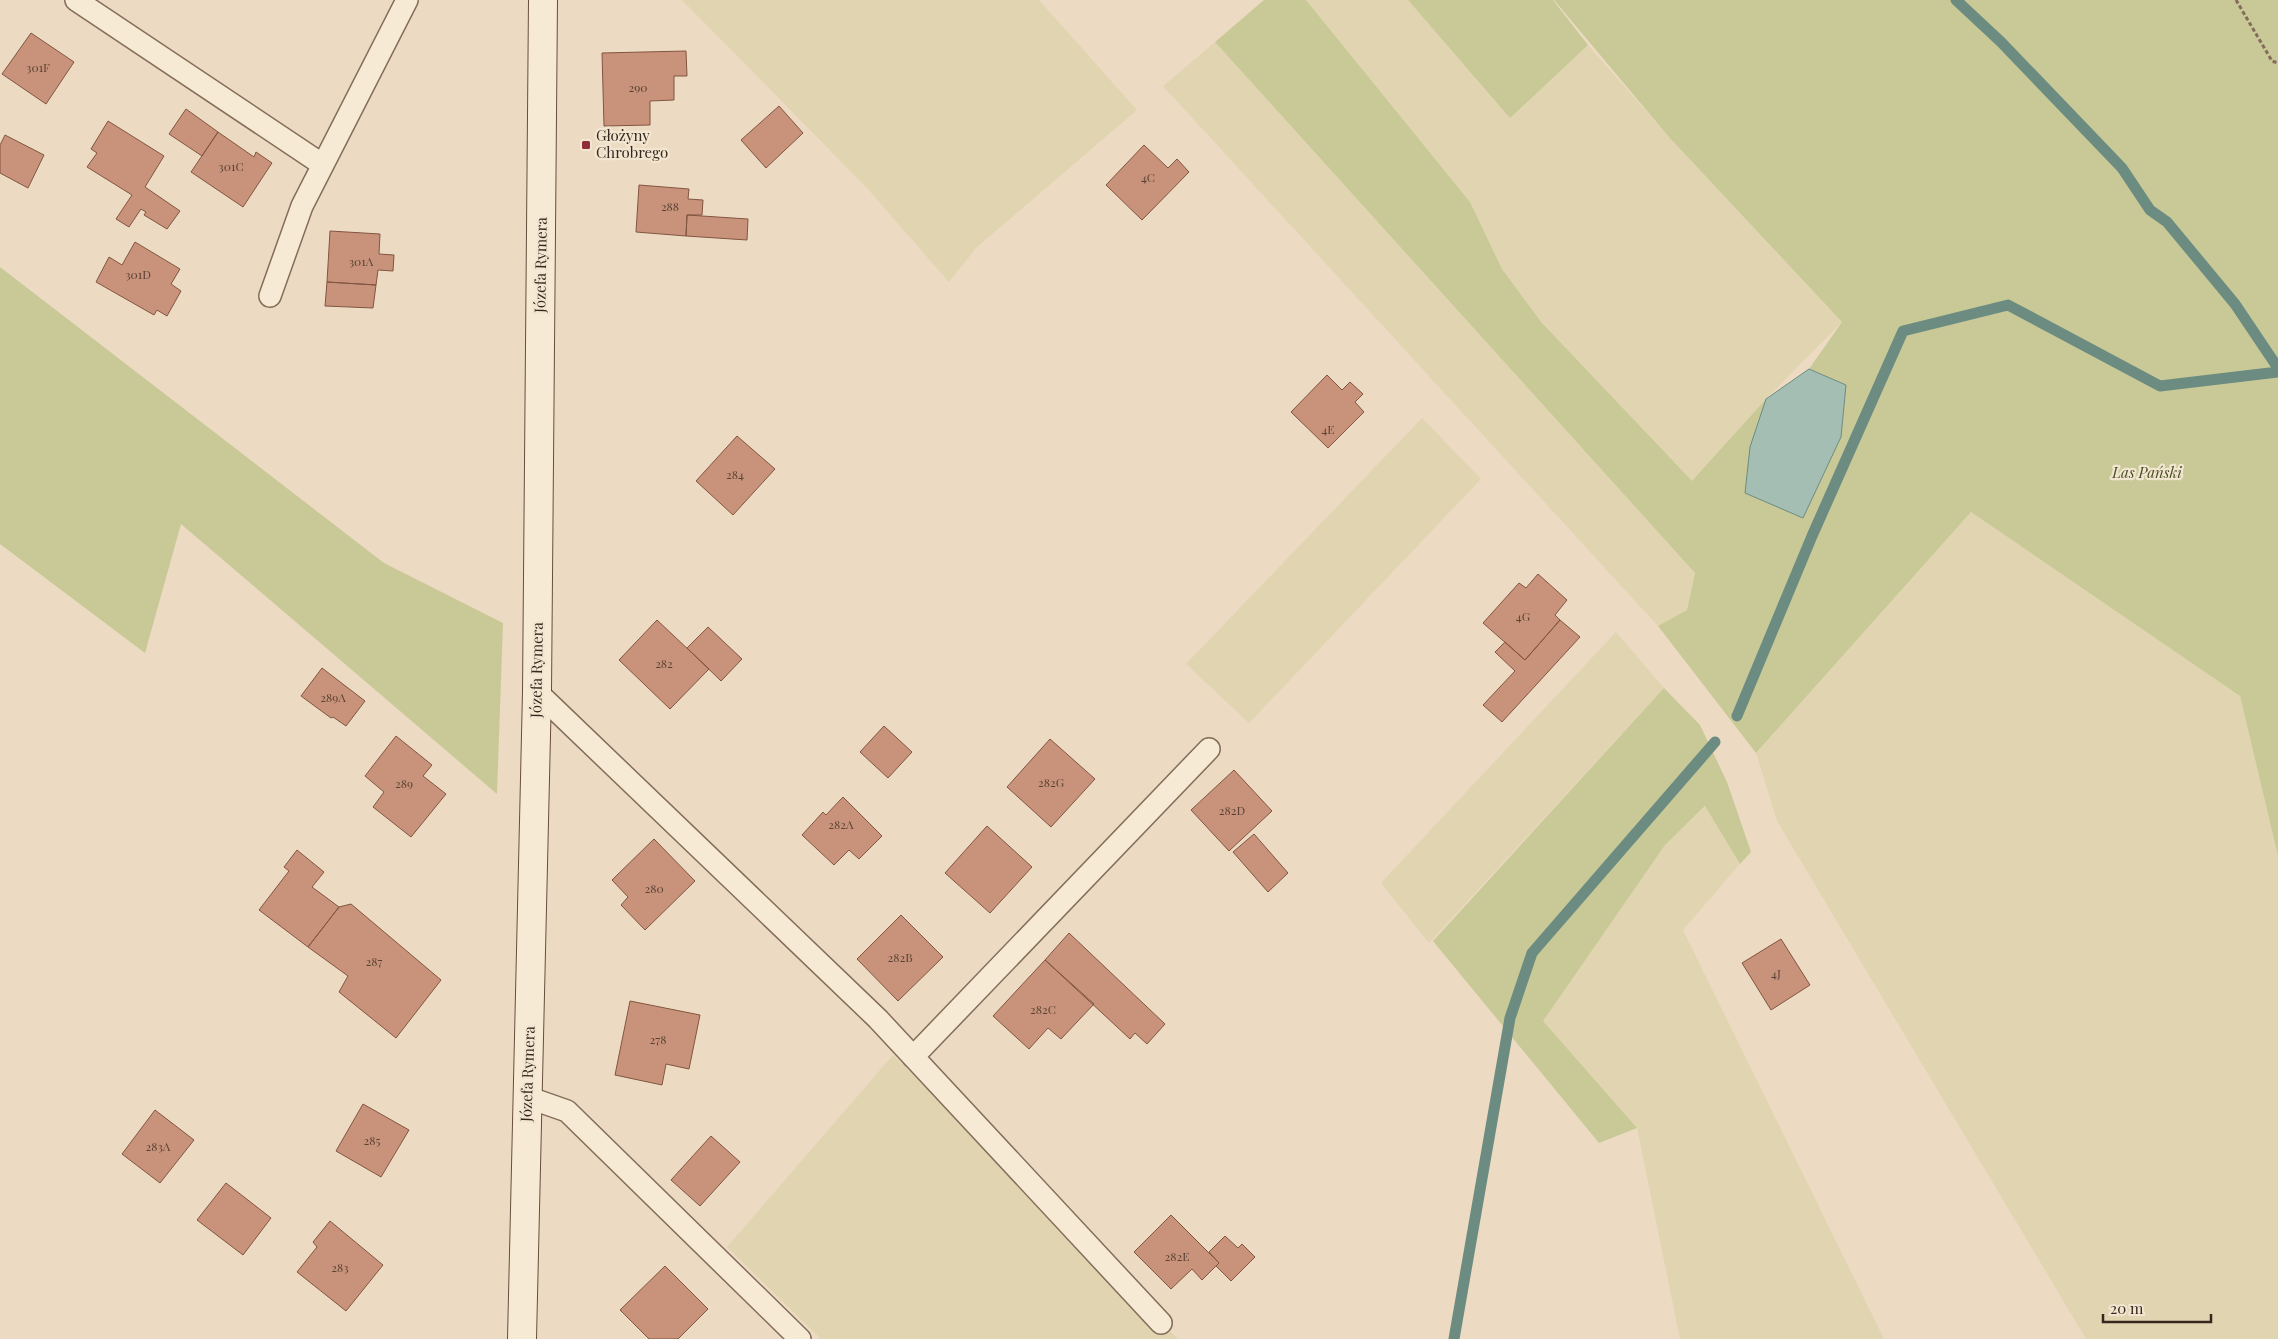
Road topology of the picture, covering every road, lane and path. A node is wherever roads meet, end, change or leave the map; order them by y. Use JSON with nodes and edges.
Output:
{"nodes":[{"id":1,"x":76,"y":0,"type":"edge"},
{"id":2,"x":407,"y":0,"type":"edge"},
{"id":3,"x":543,"y":0,"type":"edge"},
{"id":4,"x":2236,"y":0,"type":"edge"},
{"id":5,"x":2278,"y":62,"type":"edge"},
{"id":6,"x":323,"y":165,"type":"junction"},
{"id":7,"x":270,"y":296,"type":"dead end"},
{"id":8,"x":537,"y":692,"type":"junction"},
{"id":9,"x":1209,"y":749,"type":"dead end"},
{"id":10,"x":913,"y":1057,"type":"junction"},
{"id":11,"x":527,"y":1096,"type":"junction"},
{"id":12,"x":1160,"y":1323,"type":"dead end"},
{"id":13,"x":522,"y":1339,"type":"edge"},
{"id":14,"x":800,"y":1339,"type":"edge"}],
"edges":[{"from":1,"to":6,"type":"lane"},
{"from":2,"to":6,"type":"lane"},
{"from":3,"to":8,"type":"street","name":"Józefa Rymera"},
{"from":4,"to":5,"type":"path"},
{"from":6,"to":7,"type":"lane"},
{"from":8,"to":10,"type":"lane"},
{"from":8,"to":11,"type":"street","name":"Józefa Rymera"},
{"from":9,"to":10,"type":"lane"},
{"from":10,"to":12,"type":"lane"},
{"from":11,"to":13,"type":"street","name":"Józefa Rymera"},
{"from":11,"to":14,"type":"lane"}]}
